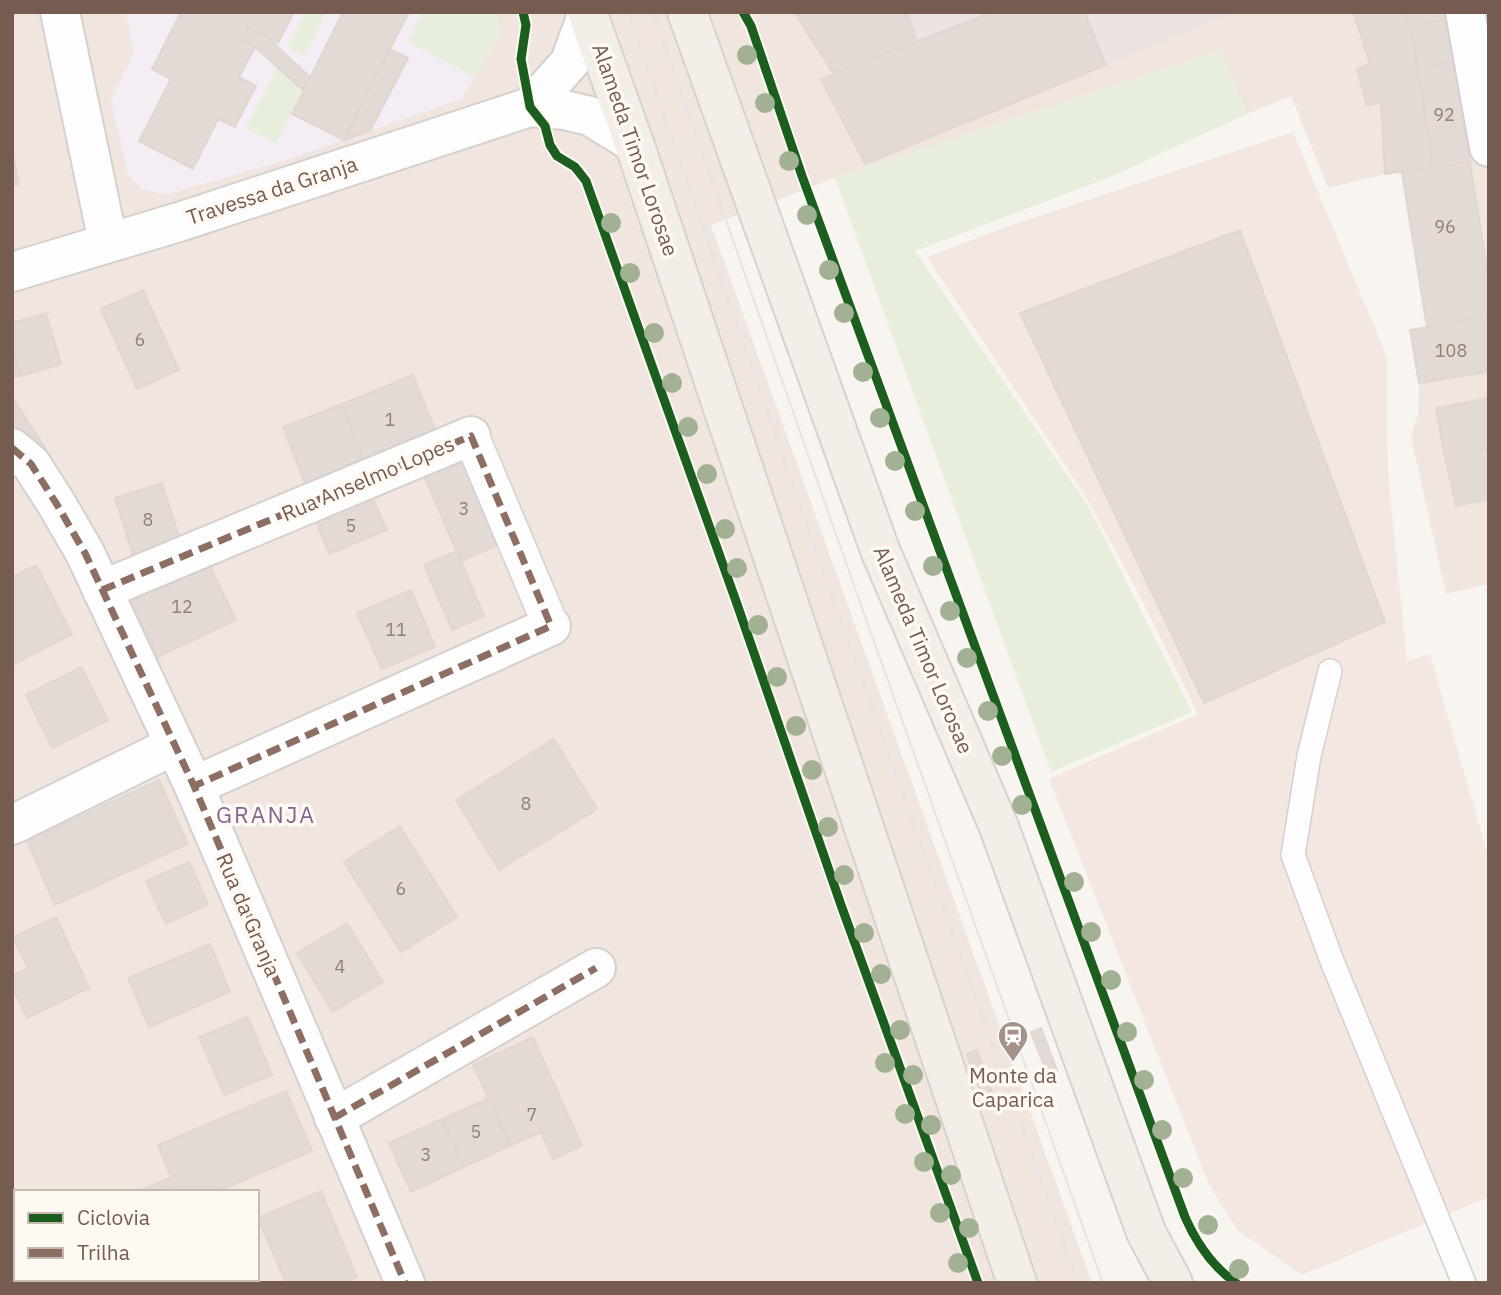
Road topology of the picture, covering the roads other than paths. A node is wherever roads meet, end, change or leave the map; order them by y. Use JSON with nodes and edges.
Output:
{"nodes":[{"id":1,"x":60,"y":12,"type":"edge"},
{"id":2,"x":687,"y":12,"type":"edge"},
{"id":3,"x":1465,"y":12,"type":"edge"},
{"id":4,"x":587,"y":14,"type":"edge"},
{"id":5,"x":530,"y":107,"type":"junction"},
{"id":6,"x":634,"y":143,"type":"junction"},
{"id":7,"x":1489,"y":147,"type":"edge"},
{"id":8,"x":108,"y":242,"type":"junction"},
{"id":9,"x":12,"y":272,"type":"edge"},
{"id":10,"x":471,"y":436,"type":"joint"},
{"id":11,"x":12,"y":448,"type":"edge"},
{"id":12,"x":102,"y":590,"type":"junction"},
{"id":13,"x":551,"y":626,"type":"joint"},
{"id":14,"x":1330,"y":671,"type":"dead end"},
{"id":15,"x":174,"y":745,"type":"junction"},
{"id":16,"x":194,"y":786,"type":"junction"},
{"id":17,"x":12,"y":825,"type":"edge"},
{"id":18,"x":596,"y":968,"type":"dead end"},
{"id":19,"x":334,"y":1118,"type":"junction"},
{"id":20,"x":405,"y":1283,"type":"edge"},
{"id":21,"x":1017,"y":1283,"type":"edge"},
{"id":22,"x":1172,"y":1283,"type":"edge"},
{"id":23,"x":1464,"y":1283,"type":"edge"}],
"edges":[{"from":1,"to":8,"type":"street"},
{"from":2,"to":22,"type":"main road","name":"Alameda Timor Lorosae"},
{"from":3,"to":7,"type":"street"},
{"from":4,"to":5,"type":"street"},
{"from":4,"to":6,"type":"main road","name":"Alameda Timor Lorosae"},
{"from":5,"to":6,"type":"street","name":"Travessa da Granja"},
{"from":5,"to":8,"type":"street","name":"Travessa da Granja"},
{"from":6,"to":21,"type":"main road","name":"Alameda Timor Lorosae"},
{"from":8,"to":9,"type":"street","name":"Travessa da Granja"},
{"from":10,"to":12,"type":"street","name":"Rua Anselmo Lopes"},
{"from":10,"to":13,"type":"street","name":"Rua Anselmo Lopes"},
{"from":11,"to":12,"type":"street","name":"Rua da Granja"},
{"from":12,"to":15,"type":"street","name":"Rua da Granja"},
{"from":13,"to":16,"type":"street","name":"Rua Anselmo Lopes"},
{"from":14,"to":23,"type":"lane"},
{"from":15,"to":16,"type":"street","name":"Rua da Granja"},
{"from":15,"to":17,"type":"street"},
{"from":16,"to":19,"type":"street","name":"Rua da Granja"},
{"from":18,"to":19,"type":"street"},
{"from":19,"to":20,"type":"street","name":"Rua da Granja"}]}
